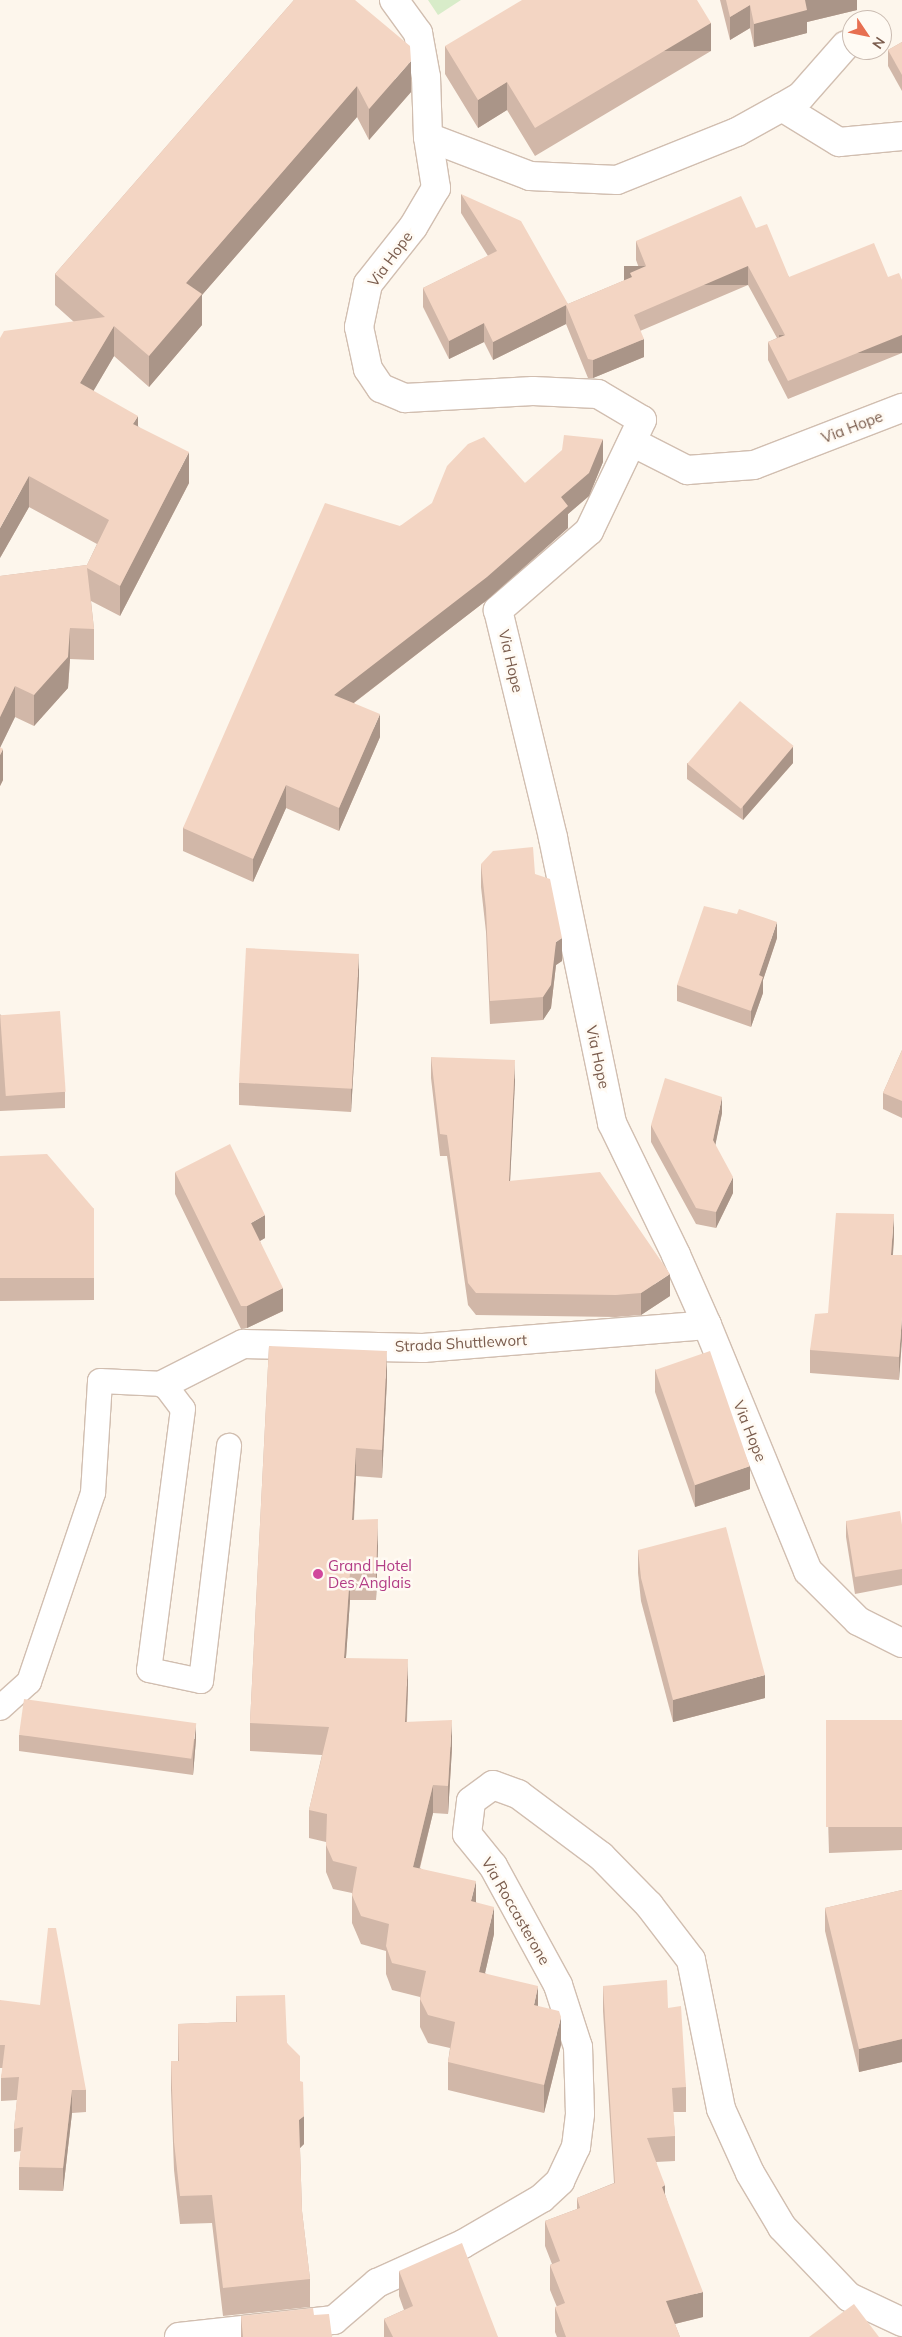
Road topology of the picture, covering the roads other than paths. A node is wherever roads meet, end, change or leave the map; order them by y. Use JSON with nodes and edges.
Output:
{"nodes":[{"id":1,"x":394,"y":0,"type":"edge"},
{"id":2,"x":842,"y":49,"type":"edge"},
{"id":3,"x":782,"y":107,"type":"junction"},
{"id":4,"x":902,"y":136,"type":"edge"},
{"id":5,"x":428,"y":137,"type":"junction"},
{"id":6,"x":902,"y":408,"type":"edge"},
{"id":7,"x":632,"y":442,"type":"junction"},
{"id":8,"x":707,"y":1325,"type":"junction"},
{"id":9,"x":164,"y":1384,"type":"junction"},
{"id":10,"x":229,"y":1446,"type":"dead end"},
{"id":11,"x":902,"y":1644,"type":"edge"},
{"id":12,"x":0,"y":1708,"type":"edge"},
{"id":13,"x":902,"y":2322,"type":"edge"},
{"id":14,"x":337,"y":2328,"type":"edge"},
{"id":15,"x":179,"y":2337,"type":"edge"}],
"edges":[{"from":1,"to":5,"type":"street","name":"Via Hope"},
{"from":2,"to":3,"type":"street"},
{"from":3,"to":4,"type":"street"},
{"from":3,"to":5,"type":"street"},
{"from":5,"to":7,"type":"street","name":"Via Hope"},
{"from":6,"to":7,"type":"street","name":"Via Hope"},
{"from":7,"to":8,"type":"street","name":"Via Hope"},
{"from":8,"to":9,"type":"street","name":"Strada Shuttlewort"},
{"from":8,"to":11,"type":"street","name":"Via Hope"},
{"from":9,"to":10,"type":"lane"},
{"from":9,"to":12,"type":"lane"},
{"from":13,"to":14,"type":"street","name":"Via Roccasterone"},
{"from":14,"to":15,"type":"street","name":"Via Roccasterone"}]}
